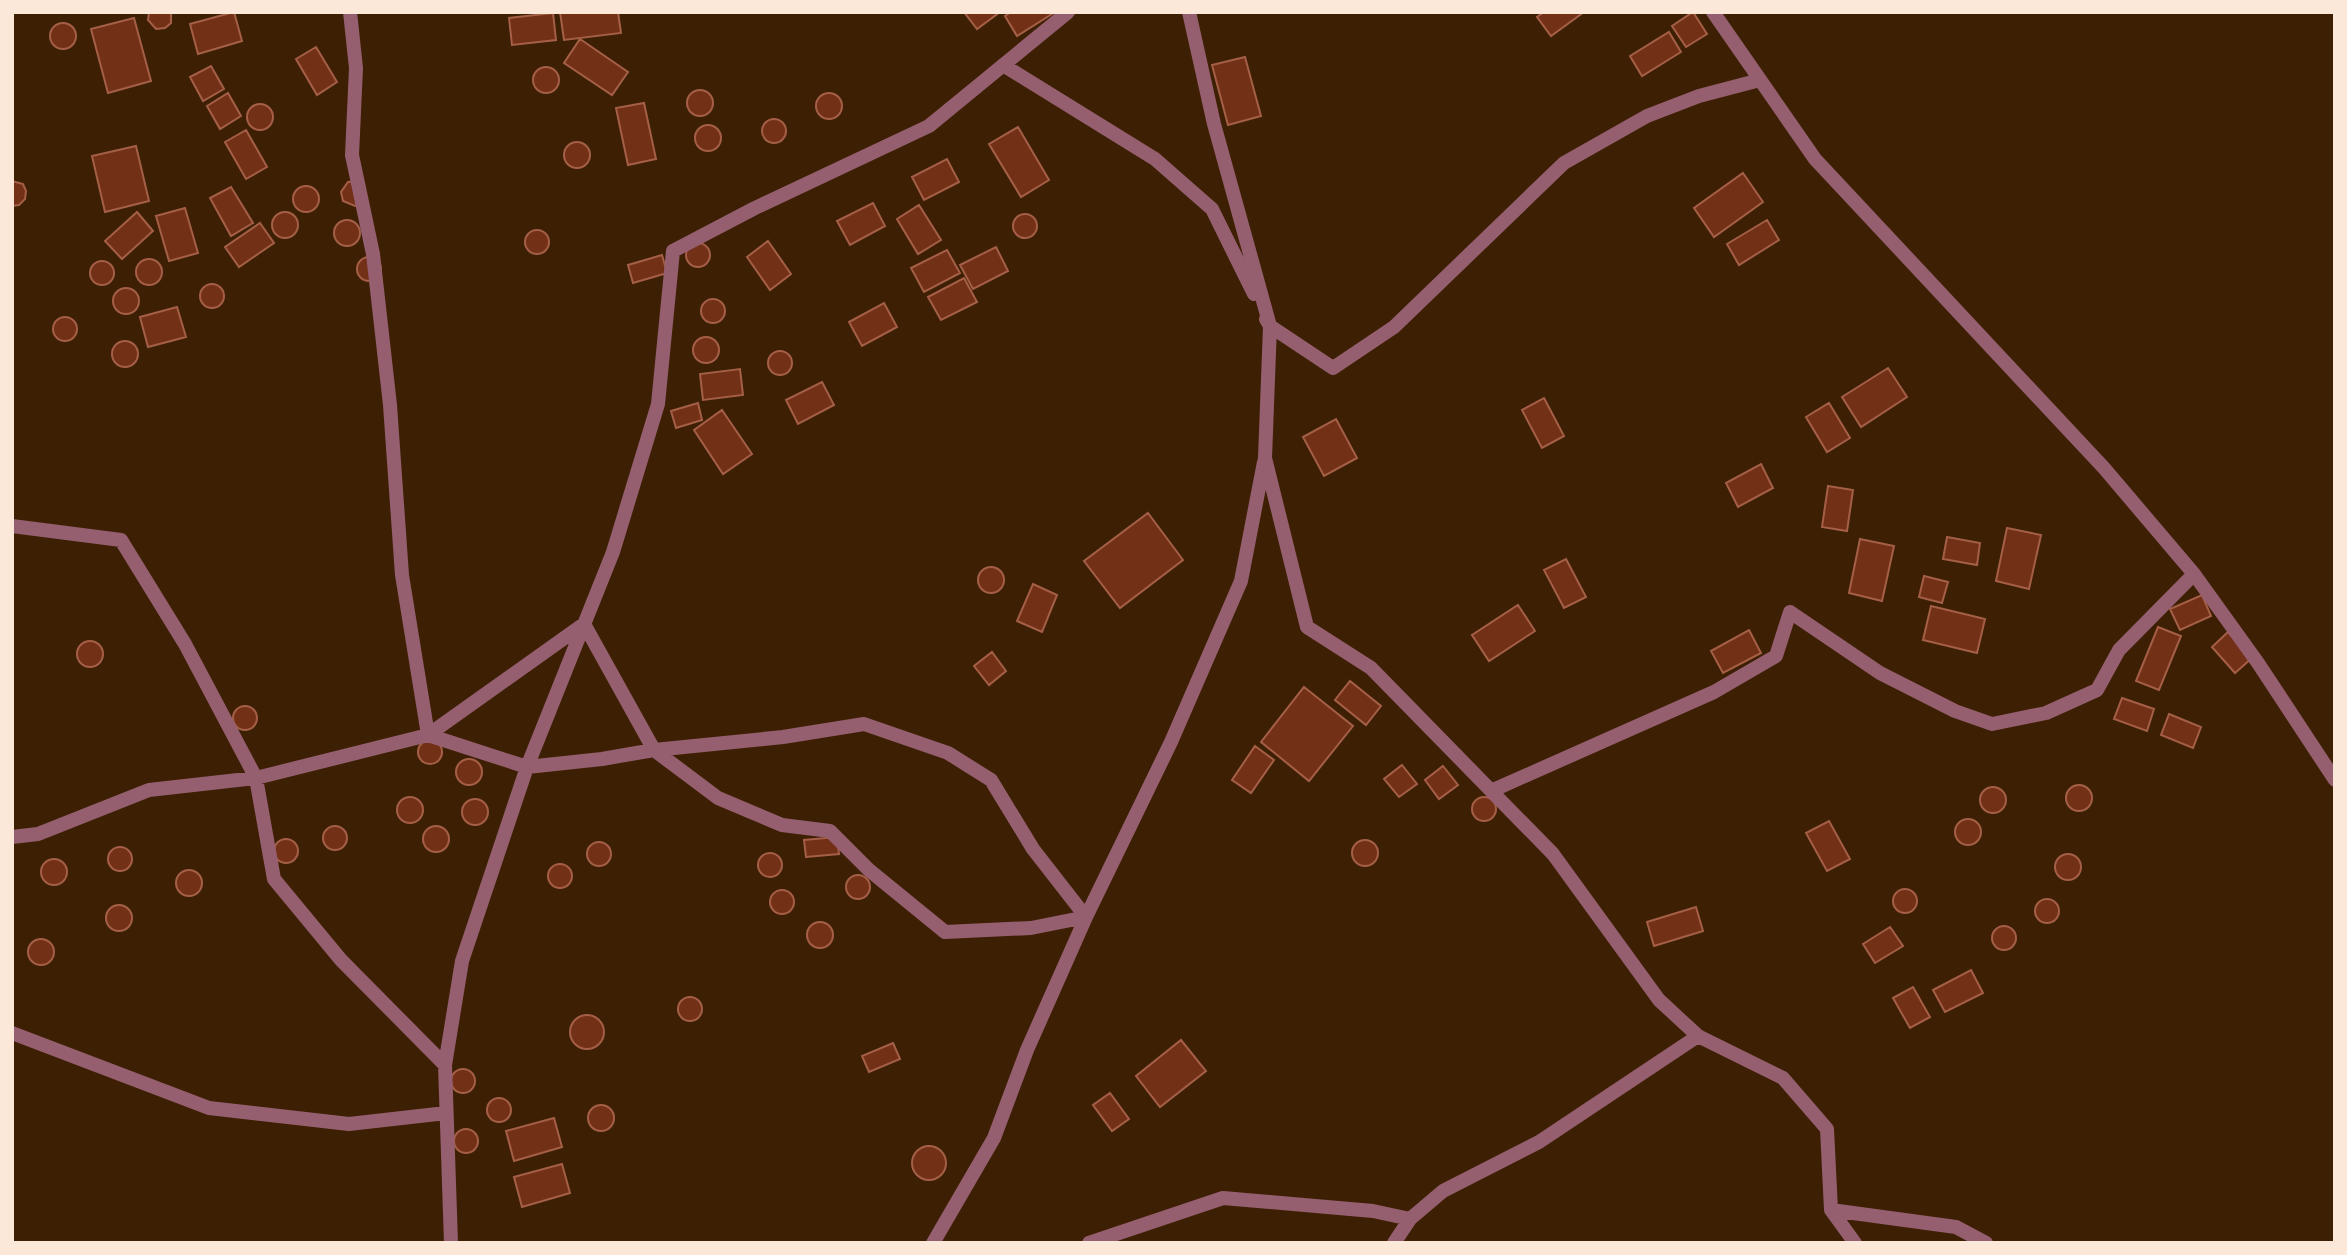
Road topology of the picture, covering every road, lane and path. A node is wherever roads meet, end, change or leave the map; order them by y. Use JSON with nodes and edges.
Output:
{"nodes":[{"id":1,"x":350,"y":12,"type":"edge"},
{"id":2,"x":1068,"y":12,"type":"edge"},
{"id":3,"x":1189,"y":12,"type":"edge"},
{"id":4,"x":1713,"y":12,"type":"edge"},
{"id":5,"x":1003,"y":65,"type":"junction"},
{"id":6,"x":1760,"y":80,"type":"junction"},
{"id":7,"x":1270,"y":326,"type":"junction"},
{"id":8,"x":1265,"y":458,"type":"junction"},
{"id":9,"x":12,"y":526,"type":"edge"},
{"id":10,"x":2194,"y":574,"type":"junction"},
{"id":11,"x":584,"y":624,"type":"junction"},
{"id":12,"x":428,"y":735,"type":"junction"},
{"id":13,"x":654,"y":750,"type":"junction"},
{"id":14,"x":527,"y":767,"type":"junction"},
{"id":15,"x":256,"y":778,"type":"junction"},
{"id":16,"x":2335,"y":780,"type":"edge"},
{"id":17,"x":1491,"y":791,"type":"junction"},
{"id":18,"x":12,"y":837,"type":"edge"},
{"id":19,"x":1086,"y":917,"type":"junction"},
{"id":20,"x":12,"y":1033,"type":"edge"},
{"id":21,"x":1699,"y":1037,"type":"junction"},
{"id":22,"x":445,"y":1065,"type":"junction"},
{"id":23,"x":446,"y":1113,"type":"junction"},
{"id":24,"x":1831,"y":1210,"type":"junction"},
{"id":25,"x":1410,"y":1219,"type":"junction"},
{"id":26,"x":451,"y":1243,"type":"edge"},
{"id":27,"x":933,"y":1243,"type":"edge"},
{"id":28,"x":1089,"y":1243,"type":"edge"},
{"id":29,"x":1394,"y":1243,"type":"edge"},
{"id":30,"x":1855,"y":1243,"type":"edge"},
{"id":31,"x":1986,"y":1243,"type":"edge"}],
"edges":[{"from":1,"to":12,"type":"street"},
{"from":2,"to":5,"type":"street"},
{"from":3,"to":7,"type":"street"},
{"from":4,"to":6,"type":"street"},
{"from":5,"to":7,"type":"street"},
{"from":5,"to":11,"type":"street"},
{"from":6,"to":7,"type":"street"},
{"from":6,"to":10,"type":"street"},
{"from":7,"to":8,"type":"street"},
{"from":8,"to":17,"type":"street"},
{"from":8,"to":19,"type":"street"},
{"from":9,"to":15,"type":"street"},
{"from":10,"to":16,"type":"street"},
{"from":10,"to":17,"type":"street"},
{"from":11,"to":12,"type":"street"},
{"from":11,"to":13,"type":"street"},
{"from":11,"to":14,"type":"street"},
{"from":12,"to":14,"type":"street"},
{"from":12,"to":15,"type":"street"},
{"from":13,"to":14,"type":"street"},
{"from":13,"to":19,"type":"street"},
{"from":13,"to":19,"type":"street"},
{"from":14,"to":22,"type":"street"},
{"from":15,"to":18,"type":"street"},
{"from":15,"to":22,"type":"street"},
{"from":17,"to":21,"type":"street"},
{"from":19,"to":27,"type":"street"},
{"from":20,"to":23,"type":"street"},
{"from":21,"to":24,"type":"street"},
{"from":21,"to":25,"type":"street"},
{"from":22,"to":23,"type":"street"},
{"from":23,"to":26,"type":"street"},
{"from":24,"to":30,"type":"street"},
{"from":24,"to":31,"type":"street"},
{"from":25,"to":28,"type":"street"},
{"from":25,"to":29,"type":"street"}]}
